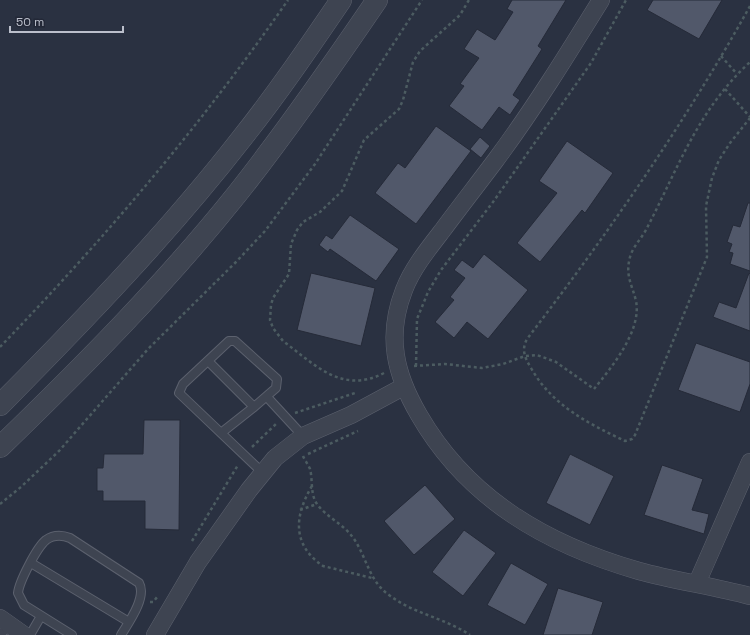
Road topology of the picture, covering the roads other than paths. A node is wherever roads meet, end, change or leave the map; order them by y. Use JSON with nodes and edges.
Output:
{"nodes":[{"id":1,"x":341,"y":0,"type":"edge"},
{"id":2,"x":377,"y":0,"type":"edge"},
{"id":3,"x":601,"y":0,"type":"edge"},
{"id":4,"x":208,"y":361,"type":"junction"},
{"id":5,"x":403,"y":387,"type":"junction"},
{"id":6,"x":267,"y":397,"type":"junction"},
{"id":7,"x":0,"y":405,"type":"edge"},
{"id":8,"x":254,"y":407,"type":"junction"},
{"id":9,"x":221,"y":433,"type":"junction"},
{"id":10,"x":303,"y":436,"type":"junction"},
{"id":11,"x":0,"y":447,"type":"edge"},
{"id":12,"x":750,"y":462,"type":"edge"},
{"id":13,"x":263,"y":473,"type":"junction"},
{"id":14,"x":31,"y":563,"type":"junction"},
{"id":15,"x":697,"y":583,"type":"junction"},
{"id":16,"x":750,"y":596,"type":"edge"},
{"id":17,"x":41,"y":616,"type":"junction"},
{"id":18,"x":129,"y":622,"type":"junction"},
{"id":19,"x":3,"y":626,"type":"edge"},
{"id":20,"x":24,"y":635,"type":"edge"},
{"id":21,"x":30,"y":635,"type":"edge"},
{"id":22,"x":72,"y":635,"type":"edge"},
{"id":23,"x":121,"y":635,"type":"edge"},
{"id":24,"x":155,"y":635,"type":"edge"}],
"edges":[{"from":1,"to":7,"type":"street"},
{"from":2,"to":11,"type":"street"},
{"from":3,"to":5,"type":"street"},
{"from":4,"to":6,"type":"lane"},
{"from":4,"to":8,"type":"lane"},
{"from":4,"to":9,"type":"lane"},
{"from":5,"to":10,"type":"street"},
{"from":5,"to":15,"type":"street"},
{"from":6,"to":8,"type":"lane"},
{"from":6,"to":10,"type":"lane"},
{"from":8,"to":9,"type":"lane"},
{"from":9,"to":13,"type":"lane"},
{"from":10,"to":13,"type":"street"},
{"from":12,"to":15,"type":"street"},
{"from":13,"to":24,"type":"street"},
{"from":14,"to":17,"type":"lane"},
{"from":14,"to":18,"type":"lane"},
{"from":14,"to":18,"type":"lane"},
{"from":15,"to":16,"type":"street"},
{"from":17,"to":21,"type":"lane"},
{"from":17,"to":22,"type":"lane"},
{"from":18,"to":23,"type":"lane"},
{"from":19,"to":20,"type":"street"}]}
